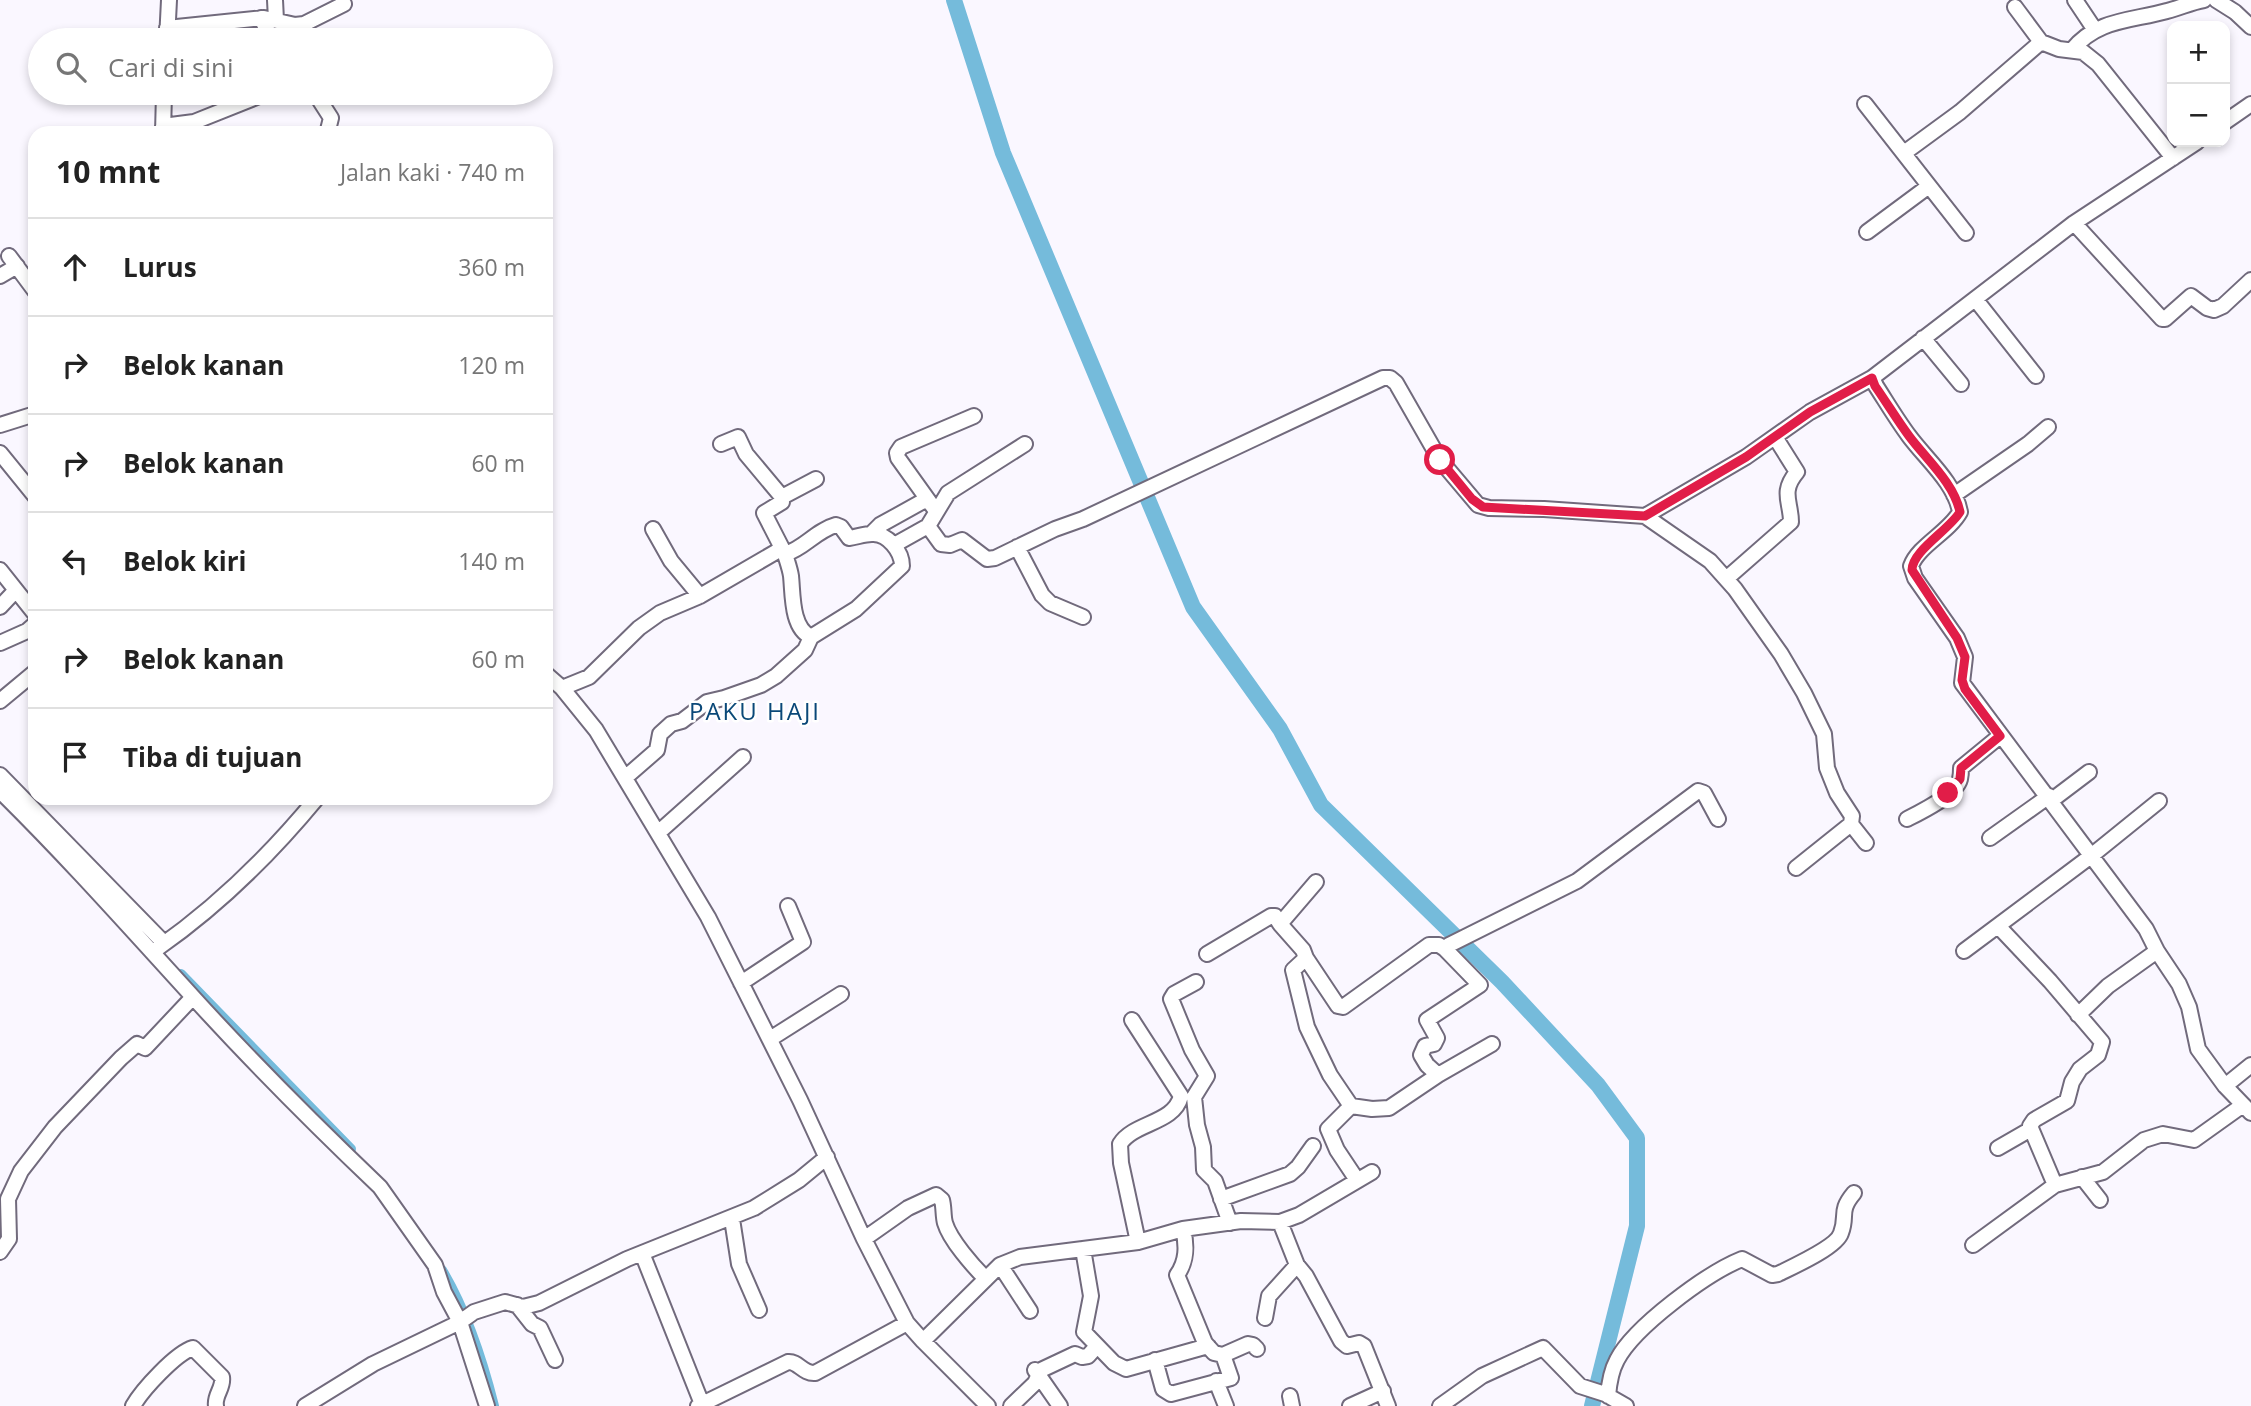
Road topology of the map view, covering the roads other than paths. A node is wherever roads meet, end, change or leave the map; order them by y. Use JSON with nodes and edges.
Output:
{"nodes":[{"id":1,"x":169,"y":0,"type":"edge"},
{"id":2,"x":275,"y":0,"type":"edge"},
{"id":3,"x":2075,"y":0,"type":"edge"},
{"id":4,"x":2204,"y":0,"type":"edge"},
{"id":5,"x":2216,"y":0,"type":"edge"},
{"id":6,"x":344,"y":4,"type":"dead end"},
{"id":7,"x":2015,"y":7,"type":"dead end"},
{"id":8,"x":269,"y":19,"type":"junction"},
{"id":9,"x":2251,"y":27,"type":"edge"},
{"id":10,"x":167,"y":28,"type":"edge"},
{"id":11,"x":208,"y":28,"type":"edge"},
{"id":12,"x":269,"y":28,"type":"edge"},
{"id":13,"x":2095,"y":30,"type":"junction"},
{"id":14,"x":2041,"y":42,"type":"junction"},
{"id":15,"x":2072,"y":50,"type":"junction"},
{"id":16,"x":1866,"y":104,"type":"dead end"},
{"id":17,"x":2251,"y":104,"type":"edge"},
{"id":18,"x":164,"y":105,"type":"edge"},
{"id":19,"x":236,"y":105,"type":"edge"},
{"id":20,"x":323,"y":105,"type":"edge"},
{"id":21,"x":2230,"y":119,"type":"edge"},
{"id":22,"x":163,"y":126,"type":"edge"},
{"id":23,"x":178,"y":126,"type":"edge"},
{"id":24,"x":330,"y":126,"type":"edge"},
{"id":25,"x":2190,"y":147,"type":"edge"},
{"id":26,"x":1903,"y":153,"type":"junction"},
{"id":27,"x":2173,"y":158,"type":"junction"},
{"id":28,"x":1929,"y":186,"type":"junction"},
{"id":29,"x":2074,"y":223,"type":"junction"},
{"id":30,"x":1867,"y":232,"type":"dead end"},
{"id":31,"x":1965,"y":233,"type":"dead end"},
{"id":32,"x":0,"y":276,"type":"edge"},
{"id":33,"x":2251,"y":279,"type":"edge"},
{"id":34,"x":28,"y":281,"type":"edge"},
{"id":35,"x":1976,"y":300,"type":"junction"},
{"id":36,"x":1923,"y":338,"type":"junction"},
{"id":37,"x":2036,"y":376,"type":"dead end"},
{"id":38,"x":1872,"y":378,"type":"junction"},
{"id":39,"x":1961,"y":384,"type":"dead end"},
{"id":40,"x":28,"y":416,"type":"edge"},
{"id":41,"x":974,"y":416,"type":"dead end"},
{"id":42,"x":0,"y":425,"type":"edge"},
{"id":43,"x":2048,"y":427,"type":"dead end"},
{"id":44,"x":1775,"y":437,"type":"junction"},
{"id":45,"x":721,"y":444,"type":"dead end"},
{"id":46,"x":1025,"y":444,"type":"dead end"},
{"id":47,"x":0,"y":453,"type":"edge"},
{"id":48,"x":816,"y":479,"type":"dead end"},
{"id":49,"x":28,"y":487,"type":"edge"},
{"id":50,"x":1954,"y":495,"type":"junction"},
{"id":51,"x":782,"y":497,"type":"junction"},
{"id":52,"x":932,"y":505,"type":"junction"},
{"id":53,"x":1645,"y":516,"type":"junction"},
{"id":54,"x":928,"y":526,"type":"junction"},
{"id":55,"x":653,"y":529,"type":"dead end"},
{"id":56,"x":871,"y":534,"type":"junction"},
{"id":57,"x":894,"y":545,"type":"junction"},
{"id":58,"x":1017,"y":547,"type":"junction"},
{"id":59,"x":783,"y":552,"type":"junction"},
{"id":60,"x":0,"y":570,"type":"edge"},
{"id":61,"x":1726,"y":579,"type":"junction"},
{"id":62,"x":16,"y":590,"type":"junction"},
{"id":63,"x":700,"y":596,"type":"junction"},
{"id":64,"x":28,"y":605,"type":"edge"},
{"id":65,"x":0,"y":607,"type":"edge"},
{"id":66,"x":1083,"y":617,"type":"dead end"},
{"id":67,"x":28,"y":630,"type":"edge"},
{"id":68,"x":811,"y":637,"type":"junction"},
{"id":69,"x":0,"y":643,"type":"edge"},
{"id":70,"x":28,"y":679,"type":"edge"},
{"id":71,"x":553,"y":680,"type":"edge"},
{"id":72,"x":562,"y":688,"type":"junction"},
{"id":73,"x":0,"y":701,"type":"edge"},
{"id":74,"x":2000,"y":736,"type":"junction"},
{"id":75,"x":743,"y":757,"type":"dead end"},
{"id":76,"x":2089,"y":772,"type":"dead end"},
{"id":77,"x":0,"y":775,"type":"edge"},
{"id":78,"x":626,"y":777,"type":"junction"},
{"id":79,"x":0,"y":791,"type":"edge"},
{"id":80,"x":2050,"y":798,"type":"junction"},
{"id":81,"x":2159,"y":801,"type":"dead end"},
{"id":82,"x":311,"y":805,"type":"edge"},
{"id":83,"x":1718,"y":819,"type":"dead end"},
{"id":84,"x":1907,"y":819,"type":"dead end"},
{"id":85,"x":1851,"y":824,"type":"junction"},
{"id":86,"x":659,"y":832,"type":"junction"},
{"id":87,"x":1990,"y":838,"type":"dead end"},
{"id":88,"x":1866,"y":843,"type":"dead end"},
{"id":89,"x":2091,"y":856,"type":"junction"},
{"id":90,"x":1796,"y":868,"type":"dead end"},
{"id":91,"x":1315,"y":882,"type":"dead end"},
{"id":92,"x":788,"y":905,"type":"dead end"},
{"id":93,"x":1280,"y":924,"type":"junction"},
{"id":94,"x":1999,"y":927,"type":"junction"},
{"id":95,"x":159,"y":947,"type":"junction"},
{"id":96,"x":1447,"y":947,"type":"junction"},
{"id":97,"x":1964,"y":951,"type":"dead end"},
{"id":98,"x":2157,"y":951,"type":"junction"},
{"id":99,"x":1207,"y":954,"type":"dead end"},
{"id":100,"x":1306,"y":958,"type":"junction"},
{"id":101,"x":1196,"y":982,"type":"dead end"},
{"id":102,"x":741,"y":983,"type":"junction"},
{"id":103,"x":841,"y":994,"type":"dead end"},
{"id":104,"x":193,"y":997,"type":"junction"},
{"id":105,"x":2078,"y":1015,"type":"junction"},
{"id":106,"x":1132,"y":1020,"type":"dead end"},
{"id":107,"x":770,"y":1039,"type":"junction"},
{"id":108,"x":1492,"y":1044,"type":"dead end"},
{"id":109,"x":2251,"y":1065,"type":"edge"},
{"id":110,"x":1438,"y":1075,"type":"junction"},
{"id":111,"x":2225,"y":1086,"type":"junction"},
{"id":112,"x":1195,"y":1097,"type":"junction"},
{"id":113,"x":1179,"y":1104,"type":"junction"},
{"id":114,"x":1351,"y":1106,"type":"junction"},
{"id":115,"x":2247,"y":1109,"type":"edge"},
{"id":116,"x":2031,"y":1129,"type":"junction"},
{"id":117,"x":1313,"y":1146,"type":"dead end"},
{"id":118,"x":1998,"y":1148,"type":"dead end"},
{"id":119,"x":827,"y":1157,"type":"junction"},
{"id":120,"x":1373,"y":1172,"type":"dead end"},
{"id":121,"x":2082,"y":1178,"type":"junction"},
{"id":122,"x":1357,"y":1181,"type":"junction"},
{"id":123,"x":2055,"y":1185,"type":"junction"},
{"id":124,"x":1854,"y":1193,"type":"dead end"},
{"id":125,"x":1221,"y":1199,"type":"junction"},
{"id":126,"x":2100,"y":1200,"type":"dead end"},
{"id":127,"x":732,"y":1219,"type":"junction"},
{"id":128,"x":1280,"y":1222,"type":"junction"},
{"id":129,"x":1230,"y":1223,"type":"junction"},
{"id":130,"x":1183,"y":1229,"type":"junction"},
{"id":131,"x":864,"y":1239,"type":"junction"},
{"id":132,"x":1138,"y":1242,"type":"junction"},
{"id":133,"x":1973,"y":1245,"type":"dead end"},
{"id":134,"x":1083,"y":1250,"type":"junction"},
{"id":135,"x":0,"y":1252,"type":"edge"},
{"id":136,"x":642,"y":1253,"type":"junction"},
{"id":137,"x":1000,"y":1265,"type":"junction"},
{"id":138,"x":1297,"y":1265,"type":"junction"},
{"id":139,"x":986,"y":1279,"type":"junction"},
{"id":140,"x":517,"y":1305,"type":"junction"},
{"id":141,"x":759,"y":1310,"type":"dead end"},
{"id":142,"x":1030,"y":1311,"type":"dead end"},
{"id":143,"x":466,"y":1317,"type":"junction"},
{"id":144,"x":1265,"y":1318,"type":"dead end"},
{"id":145,"x":907,"y":1323,"type":"junction"},
{"id":146,"x":923,"y":1341,"type":"junction"},
{"id":147,"x":1097,"y":1346,"type":"junction"},
{"id":148,"x":1208,"y":1346,"type":"junction"},
{"id":149,"x":1257,"y":1349,"type":"dead end"},
{"id":150,"x":1223,"y":1355,"type":"junction"},
{"id":151,"x":555,"y":1360,"type":"dead end"},
{"id":152,"x":1155,"y":1360,"type":"junction"},
{"id":153,"x":1036,"y":1371,"type":"junction"},
{"id":154,"x":1216,"y":1381,"type":"junction"},
{"id":155,"x":1383,"y":1391,"type":"junction"},
{"id":156,"x":1607,"y":1395,"type":"junction"},
{"id":157,"x":700,"y":1405,"type":"edge"},
{"id":158,"x":133,"y":1406,"type":"edge"},
{"id":159,"x":216,"y":1406,"type":"edge"},
{"id":160,"x":305,"y":1406,"type":"edge"},
{"id":161,"x":486,"y":1406,"type":"edge"},
{"id":162,"x":988,"y":1406,"type":"edge"},
{"id":163,"x":1011,"y":1406,"type":"edge"},
{"id":164,"x":1060,"y":1406,"type":"edge"},
{"id":165,"x":1226,"y":1406,"type":"edge"},
{"id":166,"x":1350,"y":1406,"type":"edge"},
{"id":167,"x":1388,"y":1406,"type":"edge"},
{"id":168,"x":1440,"y":1406,"type":"edge"},
{"id":169,"x":1626,"y":1406,"type":"edge"}],
"edges":[{"from":1,"to":10,"type":"street"},
{"from":2,"to":8,"type":"street"},
{"from":3,"to":13,"type":"street"},
{"from":4,"to":13,"type":"street"},
{"from":5,"to":9,"type":"street"},
{"from":6,"to":8,"type":"street"},
{"from":7,"to":14,"type":"street"},
{"from":8,"to":11,"type":"street"},
{"from":8,"to":12,"type":"street"},
{"from":13,"to":15,"type":"street"},
{"from":14,"to":15,"type":"street"},
{"from":14,"to":26,"type":"street"},
{"from":15,"to":27,"type":"street"},
{"from":16,"to":26,"type":"street"},
{"from":17,"to":21,"type":"street"},
{"from":18,"to":22,"type":"street"},
{"from":19,"to":23,"type":"street"},
{"from":20,"to":24,"type":"street"},
{"from":25,"to":27,"type":"street"},
{"from":26,"to":28,"type":"street"},
{"from":27,"to":29,"type":"street"},
{"from":28,"to":30,"type":"street"},
{"from":28,"to":31,"type":"street"},
{"from":29,"to":33,"type":"street"},
{"from":29,"to":35,"type":"street"},
{"from":32,"to":34,"type":"street"},
{"from":35,"to":36,"type":"street"},
{"from":35,"to":37,"type":"street"},
{"from":36,"to":38,"type":"street"},
{"from":36,"to":39,"type":"street"},
{"from":38,"to":44,"type":"street"},
{"from":38,"to":50,"type":"street"},
{"from":40,"to":42,"type":"street"},
{"from":41,"to":52,"type":"street"},
{"from":43,"to":50,"type":"street"},
{"from":44,"to":53,"type":"street"},
{"from":44,"to":61,"type":"street"},
{"from":45,"to":51,"type":"street"},
{"from":46,"to":52,"type":"street"},
{"from":47,"to":49,"type":"street"},
{"from":48,"to":51,"type":"street"},
{"from":50,"to":74,"type":"street"},
{"from":51,"to":59,"type":"street"},
{"from":52,"to":54,"type":"street"},
{"from":52,"to":56,"type":"street"},
{"from":53,"to":58,"type":"street"},
{"from":53,"to":61,"type":"street"},
{"from":54,"to":57,"type":"street"},
{"from":54,"to":58,"type":"street"},
{"from":55,"to":63,"type":"street"},
{"from":56,"to":57,"type":"street"},
{"from":56,"to":59,"type":"street"},
{"from":57,"to":68,"type":"street"},
{"from":58,"to":66,"type":"street"},
{"from":59,"to":63,"type":"street"},
{"from":59,"to":68,"type":"street"},
{"from":60,"to":62,"type":"street"},
{"from":61,"to":85,"type":"street"},
{"from":62,"to":64,"type":"street"},
{"from":62,"to":65,"type":"street"},
{"from":63,"to":72,"type":"street"},
{"from":67,"to":69,"type":"street"},
{"from":68,"to":78,"type":"street"},
{"from":70,"to":73,"type":"street"},
{"from":71,"to":72,"type":"street"},
{"from":72,"to":78,"type":"street"},
{"from":74,"to":80,"type":"street"},
{"from":74,"to":84,"type":"street"},
{"from":75,"to":86,"type":"street"},
{"from":76,"to":80,"type":"street"},
{"from":77,"to":95,"type":"street"},
{"from":78,"to":86,"type":"street"},
{"from":79,"to":95,"type":"street"},
{"from":80,"to":87,"type":"street"},
{"from":80,"to":89,"type":"street"},
{"from":81,"to":89,"type":"street"},
{"from":82,"to":95,"type":"street"},
{"from":83,"to":96,"type":"street"},
{"from":85,"to":88,"type":"street"},
{"from":85,"to":90,"type":"street"},
{"from":86,"to":102,"type":"street"},
{"from":89,"to":94,"type":"street"},
{"from":89,"to":98,"type":"street"},
{"from":91,"to":93,"type":"street"},
{"from":92,"to":102,"type":"street"},
{"from":93,"to":99,"type":"street"},
{"from":93,"to":100,"type":"street"},
{"from":94,"to":97,"type":"street"},
{"from":94,"to":105,"type":"street"},
{"from":95,"to":104,"type":"street"},
{"from":96,"to":100,"type":"street"},
{"from":96,"to":110,"type":"street"},
{"from":98,"to":105,"type":"street"},
{"from":98,"to":111,"type":"street"},
{"from":100,"to":114,"type":"street"},
{"from":101,"to":112,"type":"street"},
{"from":102,"to":107,"type":"street"},
{"from":103,"to":107,"type":"street"},
{"from":104,"to":135,"type":"street"},
{"from":104,"to":143,"type":"street"},
{"from":105,"to":116,"type":"street"},
{"from":106,"to":113,"type":"street"},
{"from":107,"to":119,"type":"street"},
{"from":108,"to":110,"type":"street"},
{"from":109,"to":111,"type":"street"},
{"from":110,"to":114,"type":"street"},
{"from":111,"to":115,"type":"street"},
{"from":112,"to":113,"type":"street"},
{"from":112,"to":125,"type":"street"},
{"from":113,"to":132,"type":"street"},
{"from":114,"to":122,"type":"street"},
{"from":115,"to":121,"type":"street"},
{"from":116,"to":118,"type":"street"},
{"from":116,"to":123,"type":"street"},
{"from":117,"to":125,"type":"street"},
{"from":119,"to":127,"type":"street"},
{"from":119,"to":131,"type":"street"},
{"from":120,"to":122,"type":"street"},
{"from":121,"to":123,"type":"street"},
{"from":121,"to":126,"type":"street"},
{"from":122,"to":128,"type":"street"},
{"from":123,"to":133,"type":"street"},
{"from":124,"to":156,"type":"street"},
{"from":125,"to":129,"type":"street"},
{"from":127,"to":136,"type":"street"},
{"from":127,"to":141,"type":"street"},
{"from":128,"to":129,"type":"street"},
{"from":128,"to":138,"type":"street"},
{"from":129,"to":130,"type":"street"},
{"from":130,"to":132,"type":"street"},
{"from":130,"to":148,"type":"street"},
{"from":131,"to":139,"type":"street"},
{"from":131,"to":145,"type":"street"},
{"from":132,"to":134,"type":"street"},
{"from":134,"to":137,"type":"street"},
{"from":134,"to":147,"type":"street"},
{"from":136,"to":140,"type":"street"},
{"from":136,"to":157,"type":"street"},
{"from":137,"to":139,"type":"street"},
{"from":137,"to":142,"type":"street"},
{"from":138,"to":144,"type":"street"},
{"from":138,"to":155,"type":"street"},
{"from":139,"to":146,"type":"street"},
{"from":140,"to":143,"type":"street"},
{"from":140,"to":151,"type":"street"},
{"from":143,"to":160,"type":"street"},
{"from":143,"to":161,"type":"street"},
{"from":145,"to":146,"type":"street"},
{"from":145,"to":157,"type":"street"},
{"from":146,"to":162,"type":"street"},
{"from":147,"to":152,"type":"street"},
{"from":147,"to":153,"type":"street"},
{"from":148,"to":150,"type":"street"},
{"from":148,"to":152,"type":"street"},
{"from":149,"to":150,"type":"street"},
{"from":150,"to":154,"type":"street"},
{"from":152,"to":154,"type":"street"},
{"from":153,"to":163,"type":"street"},
{"from":153,"to":164,"type":"street"},
{"from":154,"to":165,"type":"street"},
{"from":155,"to":166,"type":"street"},
{"from":155,"to":167,"type":"street"},
{"from":156,"to":168,"type":"street"},
{"from":156,"to":169,"type":"street"},
{"from":158,"to":159,"type":"street"}]}
